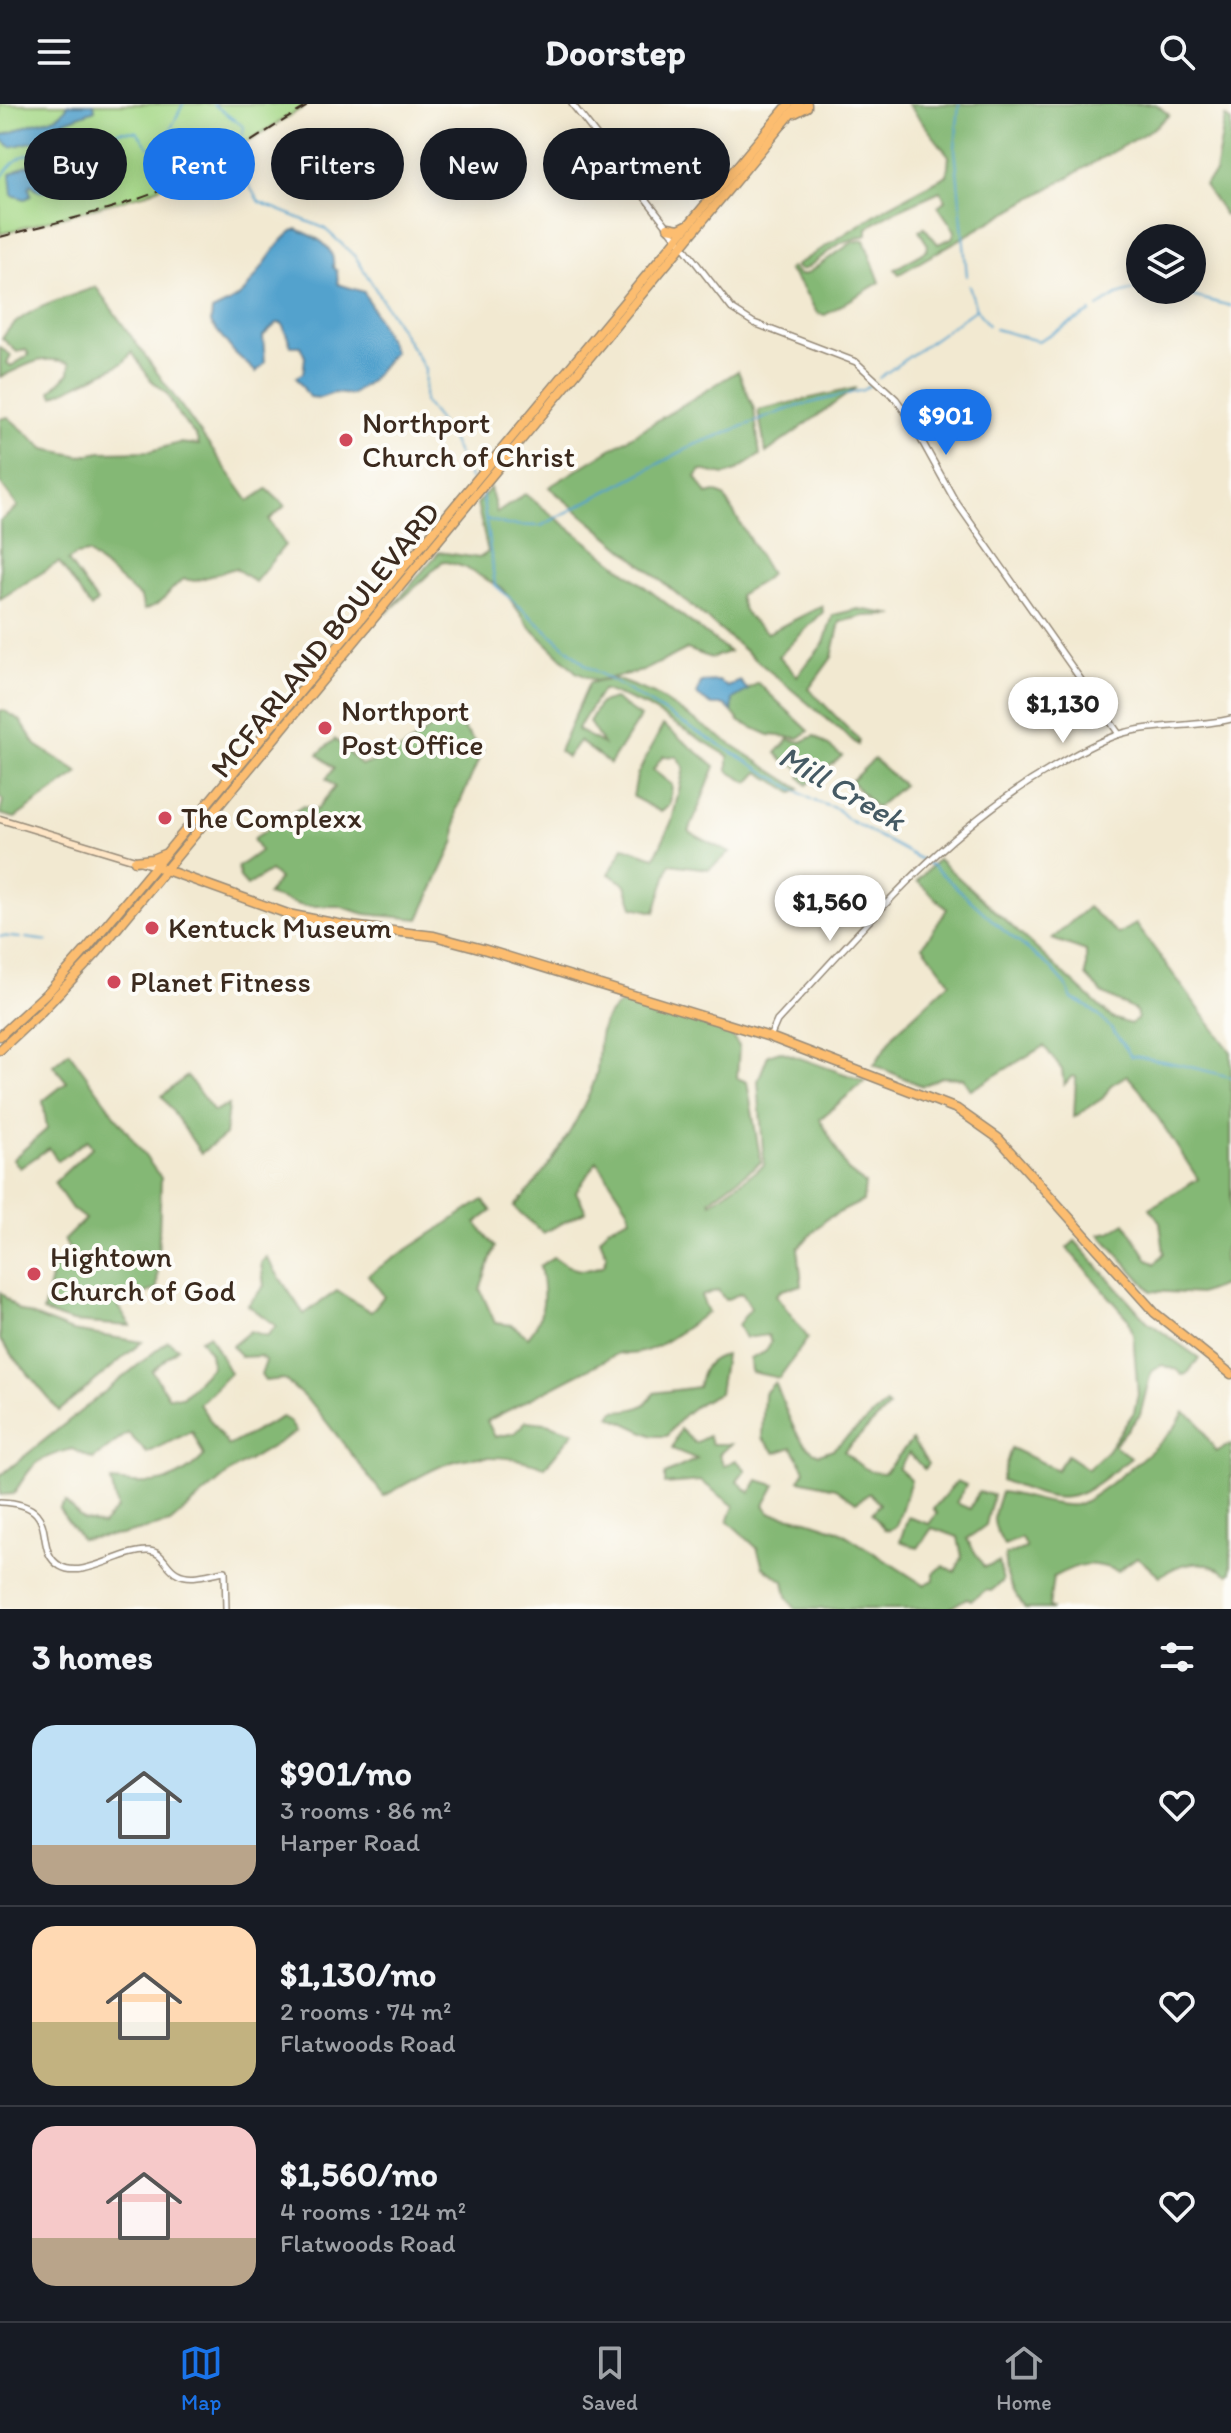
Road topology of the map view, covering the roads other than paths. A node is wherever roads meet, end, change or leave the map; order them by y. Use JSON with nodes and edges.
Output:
{"nodes":[{"id":1,"x":572,"y":104,"type":"edge"},
{"id":2,"x":789,"y":104,"type":"edge"},
{"id":3,"x":799,"y":104,"type":"edge"},
{"id":4,"x":807,"y":104,"type":"edge"},
{"id":5,"x":775,"y":133,"type":"junction"},
{"id":6,"x":691,"y":222,"type":"junction"},
{"id":7,"x":669,"y":229,"type":"junction"},
{"id":8,"x":682,"y":246,"type":"junction"},
{"id":9,"x":671,"y":252,"type":"junction"},
{"id":10,"x":628,"y":304,"type":"junction"},
{"id":11,"x":1231,"y":719,"type":"edge"},
{"id":12,"x":1119,"y":734,"type":"junction"},
{"id":13,"x":0,"y":819,"type":"edge"},
{"id":14,"x":183,"y":849,"type":"junction"},
{"id":15,"x":168,"y":851,"type":"junction"},
{"id":16,"x":135,"y":861,"type":"junction"},
{"id":17,"x":155,"y":866,"type":"junction"},
{"id":18,"x":165,"y":870,"type":"junction"},
{"id":19,"x":188,"y":877,"type":"junction"},
{"id":20,"x":142,"y":883,"type":"junction"},
{"id":21,"x":152,"y":885,"type":"junction"},
{"id":22,"x":84,"y":952,"type":"junction"},
{"id":23,"x":70,"y":983,"type":"junction"},
{"id":24,"x":0,"y":1036,"type":"edge"},
{"id":25,"x":770,"y":1037,"type":"junction"},
{"id":26,"x":0,"y":1050,"type":"edge"},
{"id":27,"x":1231,"y":1374,"type":"edge"},
{"id":28,"x":0,"y":1502,"type":"edge"},
{"id":29,"x":226,"y":1609,"type":"edge"}],
"edges":[{"from":1,"to":7,"type":"street"},
{"from":2,"to":6,"type":"highway","name":"MCFARLAND BOULEVARD"},
{"from":3,"to":5,"type":"highway","name":"MCFARLAND BOULEVARD"},
{"from":4,"to":5,"type":"highway"},
{"from":5,"to":8,"type":"highway","name":"MCFARLAND BOULEVARD"},
{"from":6,"to":7,"type":"highway"},
{"from":6,"to":8,"type":"highway","name":"MCFARLAND BOULEVARD"},
{"from":7,"to":8,"type":"street"},
{"from":7,"to":9,"type":"highway"},
{"from":8,"to":9,"type":"highway","name":"MCFARLAND BOULEVARD"},
{"from":8,"to":9,"type":"highway"},
{"from":8,"to":12,"type":"street"},
{"from":9,"to":10,"type":"highway","name":"MCFARLAND BOULEVARD"},
{"from":9,"to":10,"type":"highway","name":"MCFARLAND BOULEVARD"},
{"from":10,"to":14,"type":"highway","name":"MCFARLAND BOULEVARD"},
{"from":10,"to":15,"type":"highway","name":"MCFARLAND BOULEVARD"},
{"from":11,"to":12,"type":"street"},
{"from":12,"to":25,"type":"street"},
{"from":13,"to":16,"type":"main road"},
{"from":14,"to":18,"type":"highway","name":"MCFARLAND BOULEVARD"},
{"from":14,"to":19,"type":"highway"},
{"from":15,"to":16,"type":"highway"},
{"from":15,"to":17,"type":"highway","name":"MCFARLAND BOULEVARD"},
{"from":16,"to":17,"type":"main road"},
{"from":16,"to":20,"type":"highway"},
{"from":17,"to":18,"type":"highway"},
{"from":17,"to":20,"type":"highway","name":"MCFARLAND BOULEVARD"},
{"from":18,"to":19,"type":"highway"},
{"from":18,"to":21,"type":"highway","name":"MCFARLAND BOULEVARD"},
{"from":19,"to":21,"type":"highway"},
{"from":19,"to":25,"type":"highway"},
{"from":20,"to":22,"type":"highway","name":"MCFARLAND BOULEVARD"},
{"from":21,"to":23,"type":"highway","name":"MCFARLAND BOULEVARD"},
{"from":22,"to":23,"type":"highway"},
{"from":22,"to":24,"type":"highway","name":"MCFARLAND BOULEVARD"},
{"from":23,"to":26,"type":"highway","name":"MCFARLAND BOULEVARD"},
{"from":25,"to":27,"type":"highway"},
{"from":28,"to":29,"type":"street"}]}
